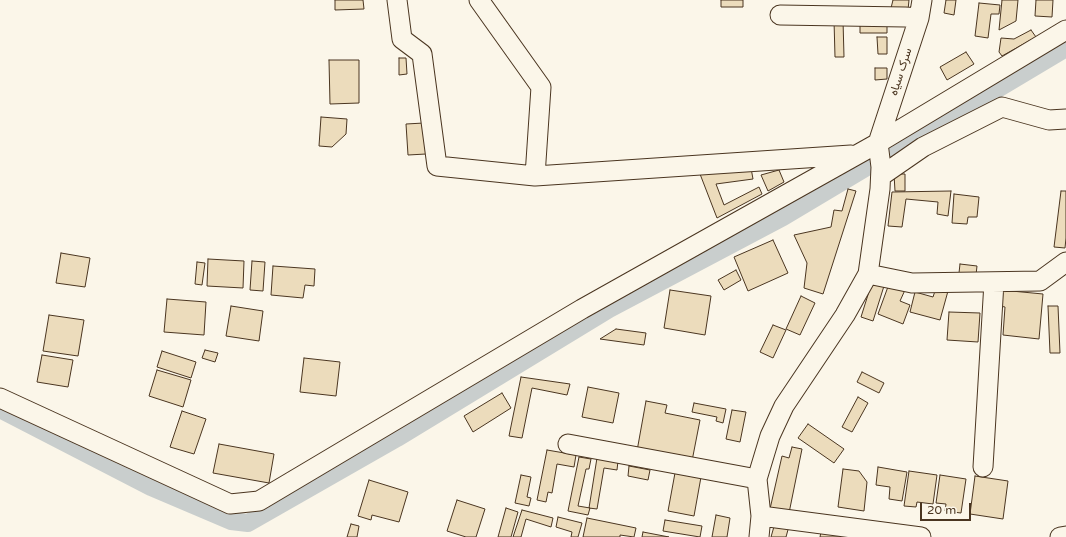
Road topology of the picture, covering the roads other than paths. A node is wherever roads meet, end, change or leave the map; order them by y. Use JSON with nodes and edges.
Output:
{"nodes":[{"id":1,"x":397,"y":0,"type":"edge"},
{"id":2,"x":479,"y":0,"type":"edge"},
{"id":3,"x":921,"y":9,"type":"edge"},
{"id":4,"x":780,"y":15,"type":"dead end"},
{"id":5,"x":1066,"y":30,"type":"edge"},
{"id":6,"x":1066,"y":119,"type":"edge"},
{"id":7,"x":856,"y":155,"type":"junction"},
{"id":8,"x":880,"y":159,"type":"junction"},
{"id":9,"x":534,"y":176,"type":"junction"},
{"id":10,"x":1066,"y":262,"type":"edge"},
{"id":11,"x":868,"y":274,"type":"junction"},
{"id":12,"x":994,"y":282,"type":"junction"},
{"id":13,"x":0,"y":398,"type":"edge"},
{"id":14,"x":568,"y":444,"type":"dead end"},
{"id":15,"x":983,"y":467,"type":"dead end"},
{"id":16,"x":757,"y":479,"type":"junction"},
{"id":17,"x":761,"y":516,"type":"junction"},
{"id":18,"x":1066,"y":536,"type":"edge"},
{"id":19,"x":759,"y":537,"type":"edge"},
{"id":20,"x":921,"y":537,"type":"edge"},
{"id":21,"x":1060,"y":537,"type":"edge"}],
"edges":[{"from":1,"to":9,"type":"street"},
{"from":2,"to":9,"type":"street"},
{"from":3,"to":4,"type":"street"},
{"from":3,"to":8,"type":"street","name":"سرک سیاه"},
{"from":5,"to":8,"type":"street"},
{"from":6,"to":8,"type":"street"},
{"from":7,"to":8,"type":"street"},
{"from":7,"to":9,"type":"street"},
{"from":7,"to":13,"type":"street"},
{"from":8,"to":11,"type":"street","name":"سرک سیاه"},
{"from":10,"to":12,"type":"street"},
{"from":11,"to":12,"type":"street"},
{"from":11,"to":16,"type":"street"},
{"from":12,"to":15,"type":"street"},
{"from":14,"to":16,"type":"street"},
{"from":16,"to":17,"type":"street"},
{"from":17,"to":19,"type":"street"},
{"from":17,"to":20,"type":"street"},
{"from":18,"to":21,"type":"street"}]}
